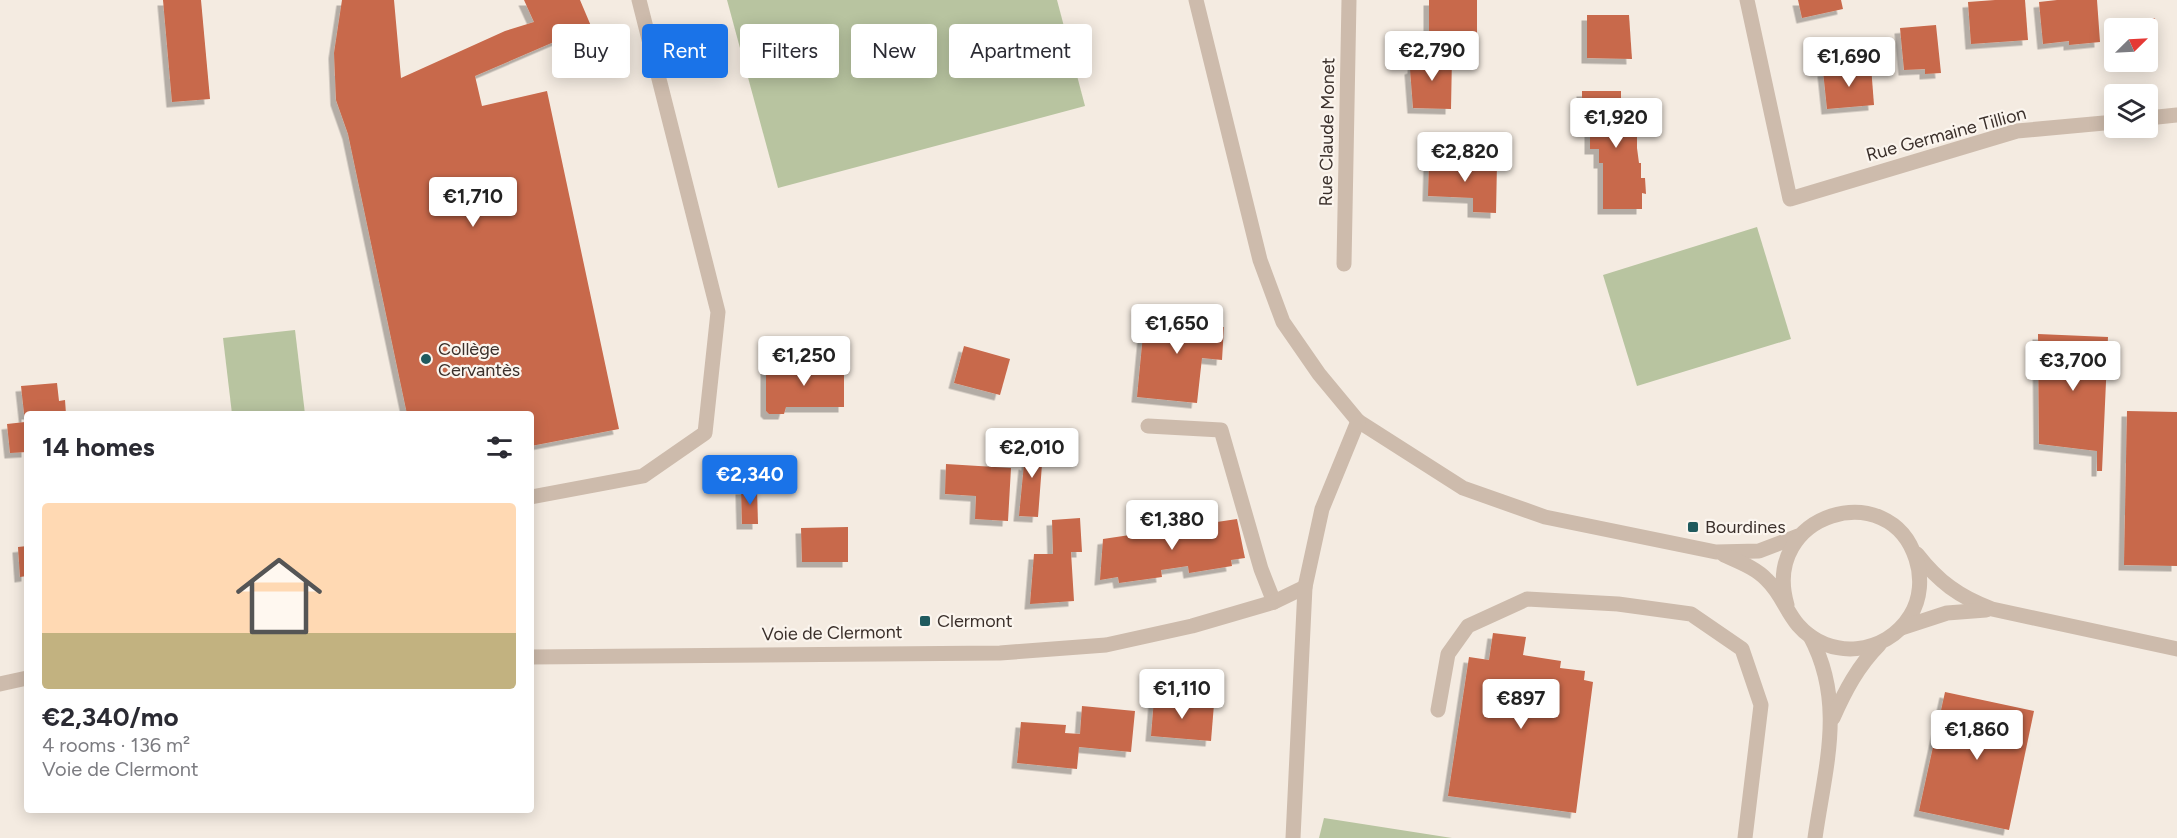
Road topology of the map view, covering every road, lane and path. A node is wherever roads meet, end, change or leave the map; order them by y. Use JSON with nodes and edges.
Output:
{"nodes":[{"id":1,"x":639,"y":0,"type":"edge"},
{"id":2,"x":1196,"y":0,"type":"edge"},
{"id":3,"x":1348,"y":0,"type":"edge"},
{"id":4,"x":1747,"y":0,"type":"edge"},
{"id":5,"x":2177,"y":116,"type":"edge"},
{"id":6,"x":2158,"y":117,"type":"edge"},
{"id":7,"x":2104,"y":123,"type":"edge"},
{"id":8,"x":1344,"y":264,"type":"dead end"},
{"id":9,"x":1358,"y":421,"type":"junction"},
{"id":10,"x":1148,"y":426,"type":"dead end"},
{"id":11,"x":534,"y":496,"type":"edge"},
{"id":12,"x":1798,"y":536,"type":"junction"},
{"id":13,"x":1910,"y":545,"type":"junction"},
{"id":14,"x":1716,"y":552,"type":"junction"},
{"id":15,"x":1305,"y":587,"type":"junction"},
{"id":16,"x":1274,"y":602,"type":"junction"},
{"id":17,"x":1787,"y":605,"type":"junction"},
{"id":18,"x":1992,"y":609,"type":"junction"},
{"id":19,"x":1900,"y":629,"type":"junction"},
{"id":20,"x":1809,"y":635,"type":"junction"},
{"id":21,"x":1881,"y":643,"type":"junction"},
{"id":22,"x":2177,"y":649,"type":"edge"},
{"id":23,"x":534,"y":657,"type":"edge"},
{"id":24,"x":24,"y":679,"type":"edge"},
{"id":25,"x":0,"y":684,"type":"edge"},
{"id":26,"x":1438,"y":710,"type":"dead end"},
{"id":27,"x":1831,"y":723,"type":"junction"},
{"id":28,"x":1293,"y":838,"type":"edge"},
{"id":29,"x":1745,"y":838,"type":"edge"},
{"id":30,"x":1815,"y":838,"type":"edge"}],
"edges":[{"from":1,"to":11,"type":"street"},
{"from":2,"to":9,"type":"street"},
{"from":3,"to":8,"type":"street","name":"Rue Claude Monet"},
{"from":4,"to":7,"type":"street","name":"Rue Germaine Tillion"},
{"from":5,"to":6,"type":"street"},
{"from":9,"to":14,"type":"street"},
{"from":9,"to":15,"type":"street"},
{"from":10,"to":16,"type":"street"},
{"from":12,"to":13,"type":"street"},
{"from":12,"to":14,"type":"street"},
{"from":12,"to":17,"type":"street"},
{"from":13,"to":18,"type":"street"},
{"from":13,"to":19,"type":"street"},
{"from":14,"to":17,"type":"street"},
{"from":15,"to":16,"type":"street","name":"Voie de Clermont"},
{"from":15,"to":28,"type":"street"},
{"from":16,"to":23,"type":"street","name":"Voie de Clermont"},
{"from":17,"to":20,"type":"street"},
{"from":18,"to":19,"type":"street"},
{"from":18,"to":22,"type":"street"},
{"from":19,"to":21,"type":"street"},
{"from":20,"to":21,"type":"street"},
{"from":20,"to":27,"type":"street"},
{"from":21,"to":27,"type":"street"},
{"from":24,"to":25,"type":"street"},
{"from":26,"to":29,"type":"street"},
{"from":27,"to":30,"type":"street"}]}
